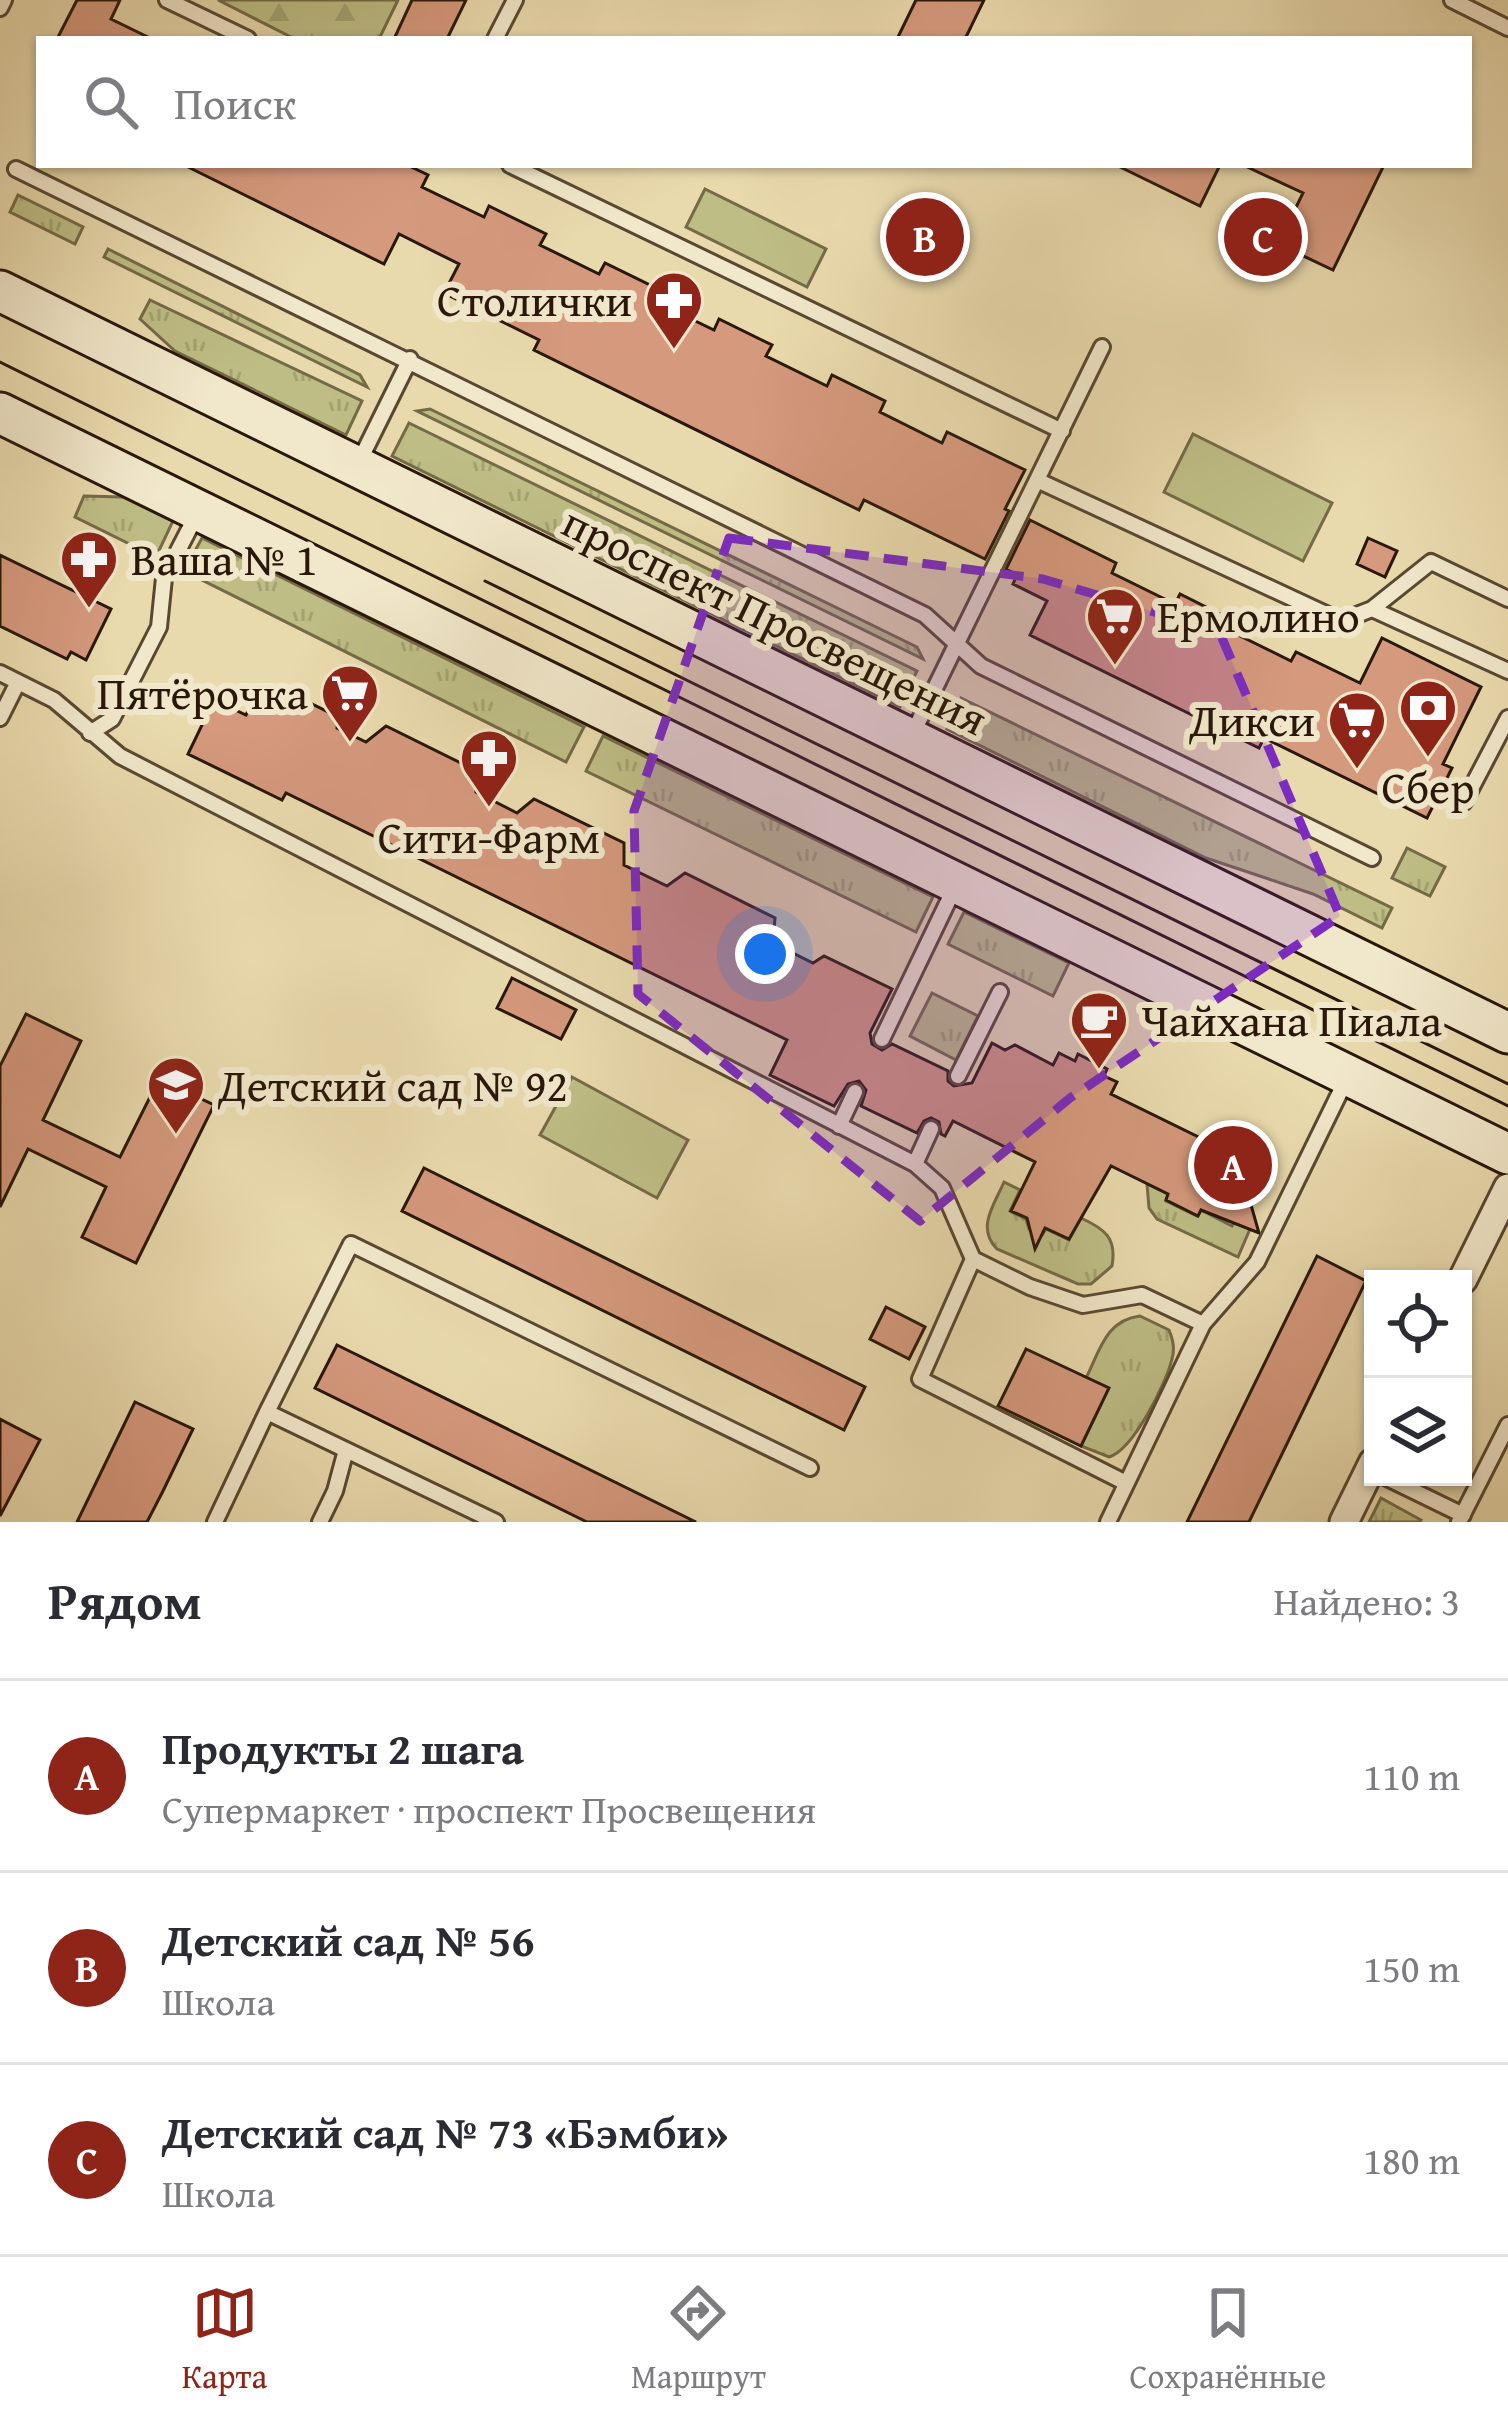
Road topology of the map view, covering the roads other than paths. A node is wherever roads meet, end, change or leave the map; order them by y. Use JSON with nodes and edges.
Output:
{"nodes":[{"id":1,"x":4,"y":0,"type":"edge"},
{"id":2,"x":167,"y":0,"type":"edge"},
{"id":3,"x":514,"y":0,"type":"edge"},
{"id":4,"x":1451,"y":0,"type":"edge"},
{"id":5,"x":194,"y":6,"type":"edge"},
{"id":6,"x":0,"y":8,"type":"edge"},
{"id":7,"x":1508,"y":28,"type":"edge"},
{"id":8,"x":243,"y":36,"type":"edge"},
{"id":9,"x":497,"y":36,"type":"edge"},
{"id":10,"x":516,"y":168,"type":"edge"},
{"id":11,"x":540,"y":168,"type":"edge"},
{"id":12,"x":16,"y":169,"type":"dead end"},
{"id":13,"x":545,"y":182,"type":"junction"},
{"id":14,"x":0,"y":291,"type":"edge"},
{"id":15,"x":1102,"y":347,"type":"dead end"},
{"id":16,"x":410,"y":359,"type":"junction"},
{"id":17,"x":0,"y":413,"type":"edge"},
{"id":18,"x":1062,"y":431,"type":"junction"},
{"id":19,"x":356,"y":469,"type":"junction"},
{"id":20,"x":1039,"y":481,"type":"junction"},
{"id":21,"x":198,"y":511,"type":"junction"},
{"id":22,"x":1508,"y":599,"type":"edge"},
{"id":23,"x":1372,"y":609,"type":"junction"},
{"id":24,"x":957,"y":645,"type":"junction"},
{"id":25,"x":1508,"y":671,"type":"edge"},
{"id":26,"x":0,"y":673,"type":"edge"},
{"id":27,"x":18,"y":682,"type":"junction"},
{"id":28,"x":0,"y":718,"type":"edge"},
{"id":29,"x":1508,"y":718,"type":"edge"},
{"id":30,"x":90,"y":733,"type":"junction"},
{"id":31,"x":910,"y":739,"type":"junction"},
{"id":32,"x":1464,"y":802,"type":"dead end"},
{"id":33,"x":1372,"y":858,"type":"dead end"},
{"id":34,"x":957,"y":884,"type":"junction"},
{"id":35,"x":1000,"y":992,"type":"dead end"},
{"id":36,"x":1508,"y":1033,"type":"edge"},
{"id":37,"x":882,"y":1039,"type":"dead end"},
{"id":38,"x":958,"y":1076,"type":"dead end"},
{"id":39,"x":1348,"y":1076,"type":"junction"},
{"id":40,"x":855,"y":1092,"type":"dead end"},
{"id":41,"x":839,"y":1126,"type":"junction"},
{"id":42,"x":932,"y":1129,"type":"dead end"},
{"id":43,"x":1508,"y":1154,"type":"edge"},
{"id":44,"x":915,"y":1164,"type":"junction"},
{"id":45,"x":1508,"y":1188,"type":"edge"},
{"id":46,"x":973,"y":1259,"type":"junction"},
{"id":47,"x":1467,"y":1270,"type":"edge"},
{"id":48,"x":1204,"y":1324,"type":"junction"},
{"id":49,"x":267,"y":1412,"type":"junction"},
{"id":50,"x":1508,"y":1425,"type":"edge"},
{"id":51,"x":346,"y":1450,"type":"junction"},
{"id":52,"x":810,"y":1468,"type":"dead end"},
{"id":53,"x":1126,"y":1483,"type":"junction"},
{"id":54,"x":1365,"y":1486,"type":"edge"},
{"id":55,"x":1404,"y":1486,"type":"edge"},
{"id":56,"x":1461,"y":1518,"type":"edge"},
{"id":57,"x":215,"y":1522,"type":"edge"},
{"id":58,"x":320,"y":1522,"type":"edge"},
{"id":59,"x":496,"y":1522,"type":"edge"},
{"id":60,"x":1108,"y":1522,"type":"edge"},
{"id":61,"x":1344,"y":1522,"type":"edge"}],
"edges":[{"from":1,"to":6,"type":"lane"},
{"from":2,"to":5,"type":"lane"},
{"from":3,"to":9,"type":"lane"},
{"from":4,"to":7,"type":"lane"},
{"from":5,"to":8,"type":"lane"},
{"from":10,"to":13,"type":"lane"},
{"from":11,"to":13,"type":"lane"},
{"from":12,"to":16,"type":"lane"},
{"from":13,"to":18,"type":"lane"},
{"from":14,"to":19,"type":"main road","name":"проспект Просвещения"},
{"from":15,"to":18,"type":"lane"},
{"from":16,"to":19,"type":"lane"},
{"from":16,"to":24,"type":"lane"},
{"from":17,"to":21,"type":"main road"},
{"from":18,"to":20,"type":"lane"},
{"from":19,"to":31,"type":"main road","name":"проспект Просвещения"},
{"from":20,"to":23,"type":"lane"},
{"from":20,"to":24,"type":"lane"},
{"from":21,"to":30,"type":"lane"},
{"from":21,"to":34,"type":"main road"},
{"from":22,"to":23,"type":"lane"},
{"from":23,"to":25,"type":"lane"},
{"from":24,"to":31,"type":"lane"},
{"from":24,"to":33,"type":"lane"},
{"from":26,"to":27,"type":"lane"},
{"from":27,"to":28,"type":"lane"},
{"from":27,"to":30,"type":"lane"},
{"from":29,"to":32,"type":"lane"},
{"from":30,"to":41,"type":"lane"},
{"from":31,"to":36,"type":"main road","name":"проспект Просвещения"},
{"from":34,"to":37,"type":"lane"},
{"from":34,"to":39,"type":"main road"},
{"from":35,"to":38,"type":"lane"},
{"from":39,"to":43,"type":"main road"},
{"from":39,"to":48,"type":"lane"},
{"from":40,"to":41,"type":"lane"},
{"from":41,"to":44,"type":"lane"},
{"from":42,"to":44,"type":"lane"},
{"from":44,"to":46,"type":"lane"},
{"from":45,"to":47,"type":"street"},
{"from":46,"to":48,"type":"lane"},
{"from":46,"to":53,"type":"lane"},
{"from":48,"to":53,"type":"lane"},
{"from":49,"to":51,"type":"lane"},
{"from":49,"to":52,"type":"lane"},
{"from":49,"to":57,"type":"lane"},
{"from":50,"to":56,"type":"lane"},
{"from":51,"to":58,"type":"lane"},
{"from":51,"to":59,"type":"lane"},
{"from":53,"to":60,"type":"lane"},
{"from":54,"to":61,"type":"street"},
{"from":55,"to":56,"type":"lane"}]}
